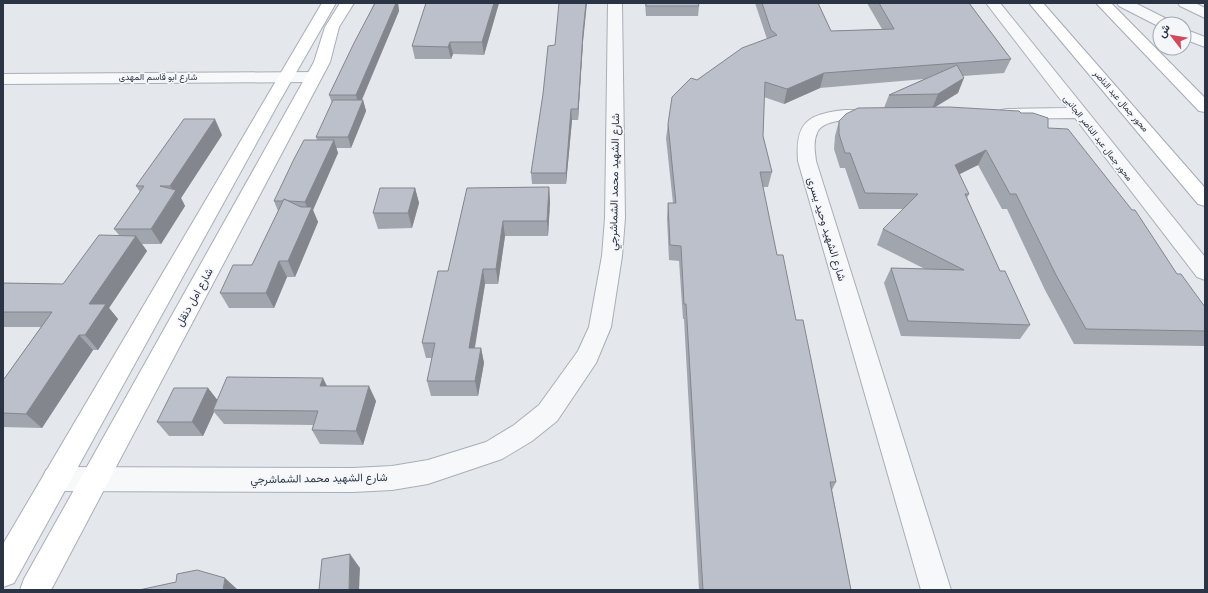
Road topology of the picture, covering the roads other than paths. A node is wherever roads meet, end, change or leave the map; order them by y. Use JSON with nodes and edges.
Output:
{"nodes":[{"id":1,"x":329,"y":3,"type":"edge"},
{"id":2,"x":347,"y":3,"type":"edge"},
{"id":3,"x":615,"y":3,"type":"edge"},
{"id":4,"x":993,"y":3,"type":"edge"},
{"id":5,"x":1036,"y":3,"type":"edge"},
{"id":6,"x":1103,"y":3,"type":"edge"},
{"id":7,"x":1124,"y":3,"type":"edge"},
{"id":8,"x":1185,"y":3,"type":"edge"},
{"id":9,"x":1205,"y":14,"type":"edge"},
{"id":10,"x":1152,"y":17,"type":"edge"},
{"id":11,"x":1192,"y":37,"type":"edge"},
{"id":12,"x":1205,"y":43,"type":"edge"},
{"id":13,"x":286,"y":77,"type":"junction"},
{"id":14,"x":313,"y":77,"type":"junction"},
{"id":15,"x":3,"y":79,"type":"edge"},
{"id":16,"x":1205,"y":107,"type":"edge"},
{"id":17,"x":1078,"y":113,"type":"junction"},
{"id":18,"x":991,"y":114,"type":"edge"},
{"id":19,"x":896,"y":115,"type":"edge"},
{"id":20,"x":1205,"y":200,"type":"edge"},
{"id":21,"x":1205,"y":272,"type":"edge"},
{"id":22,"x":56,"y":479,"type":"junction"},
{"id":23,"x":95,"y":479,"type":"junction"},
{"id":24,"x":3,"y":572,"type":"edge"},
{"id":25,"x":35,"y":590,"type":"edge"},
{"id":26,"x":936,"y":590,"type":"edge"}],
"edges":[{"from":1,"to":13,"type":"street"},
{"from":2,"to":14,"type":"street","name":"شارع امل دنقل"},
{"from":3,"to":23,"type":"street","name":"شارع الشهيد محمد الشماشرجي"},
{"from":4,"to":17,"type":"street","name":"محور جمال عبد الناصر الجانبى"},
{"from":5,"to":20,"type":"street","name":"محور جمال عبد الناصر"},
{"from":6,"to":16,"type":"street"},
{"from":7,"to":10,"type":"street"},
{"from":8,"to":9,"type":"street"},
{"from":11,"to":12,"type":"street"},
{"from":13,"to":14,"type":"street","name":"شارع ابو قاسم المهدى"},
{"from":13,"to":15,"type":"street","name":"شارع ابو قاسم المهدى"},
{"from":13,"to":22,"type":"street"},
{"from":14,"to":23,"type":"street","name":"شارع امل دنقل"},
{"from":17,"to":18,"type":"street"},
{"from":17,"to":21,"type":"street","name":"محور جمال عبد الناصر الجانبى"},
{"from":19,"to":26,"type":"street","name":"شارع الشهيد وحيد يسرى"},
{"from":22,"to":23,"type":"street","name":"شارع الشهيد محمد الشماشرجي"},
{"from":22,"to":24,"type":"street"},
{"from":23,"to":25,"type":"street","name":"شارع امل دنقل"}]}
